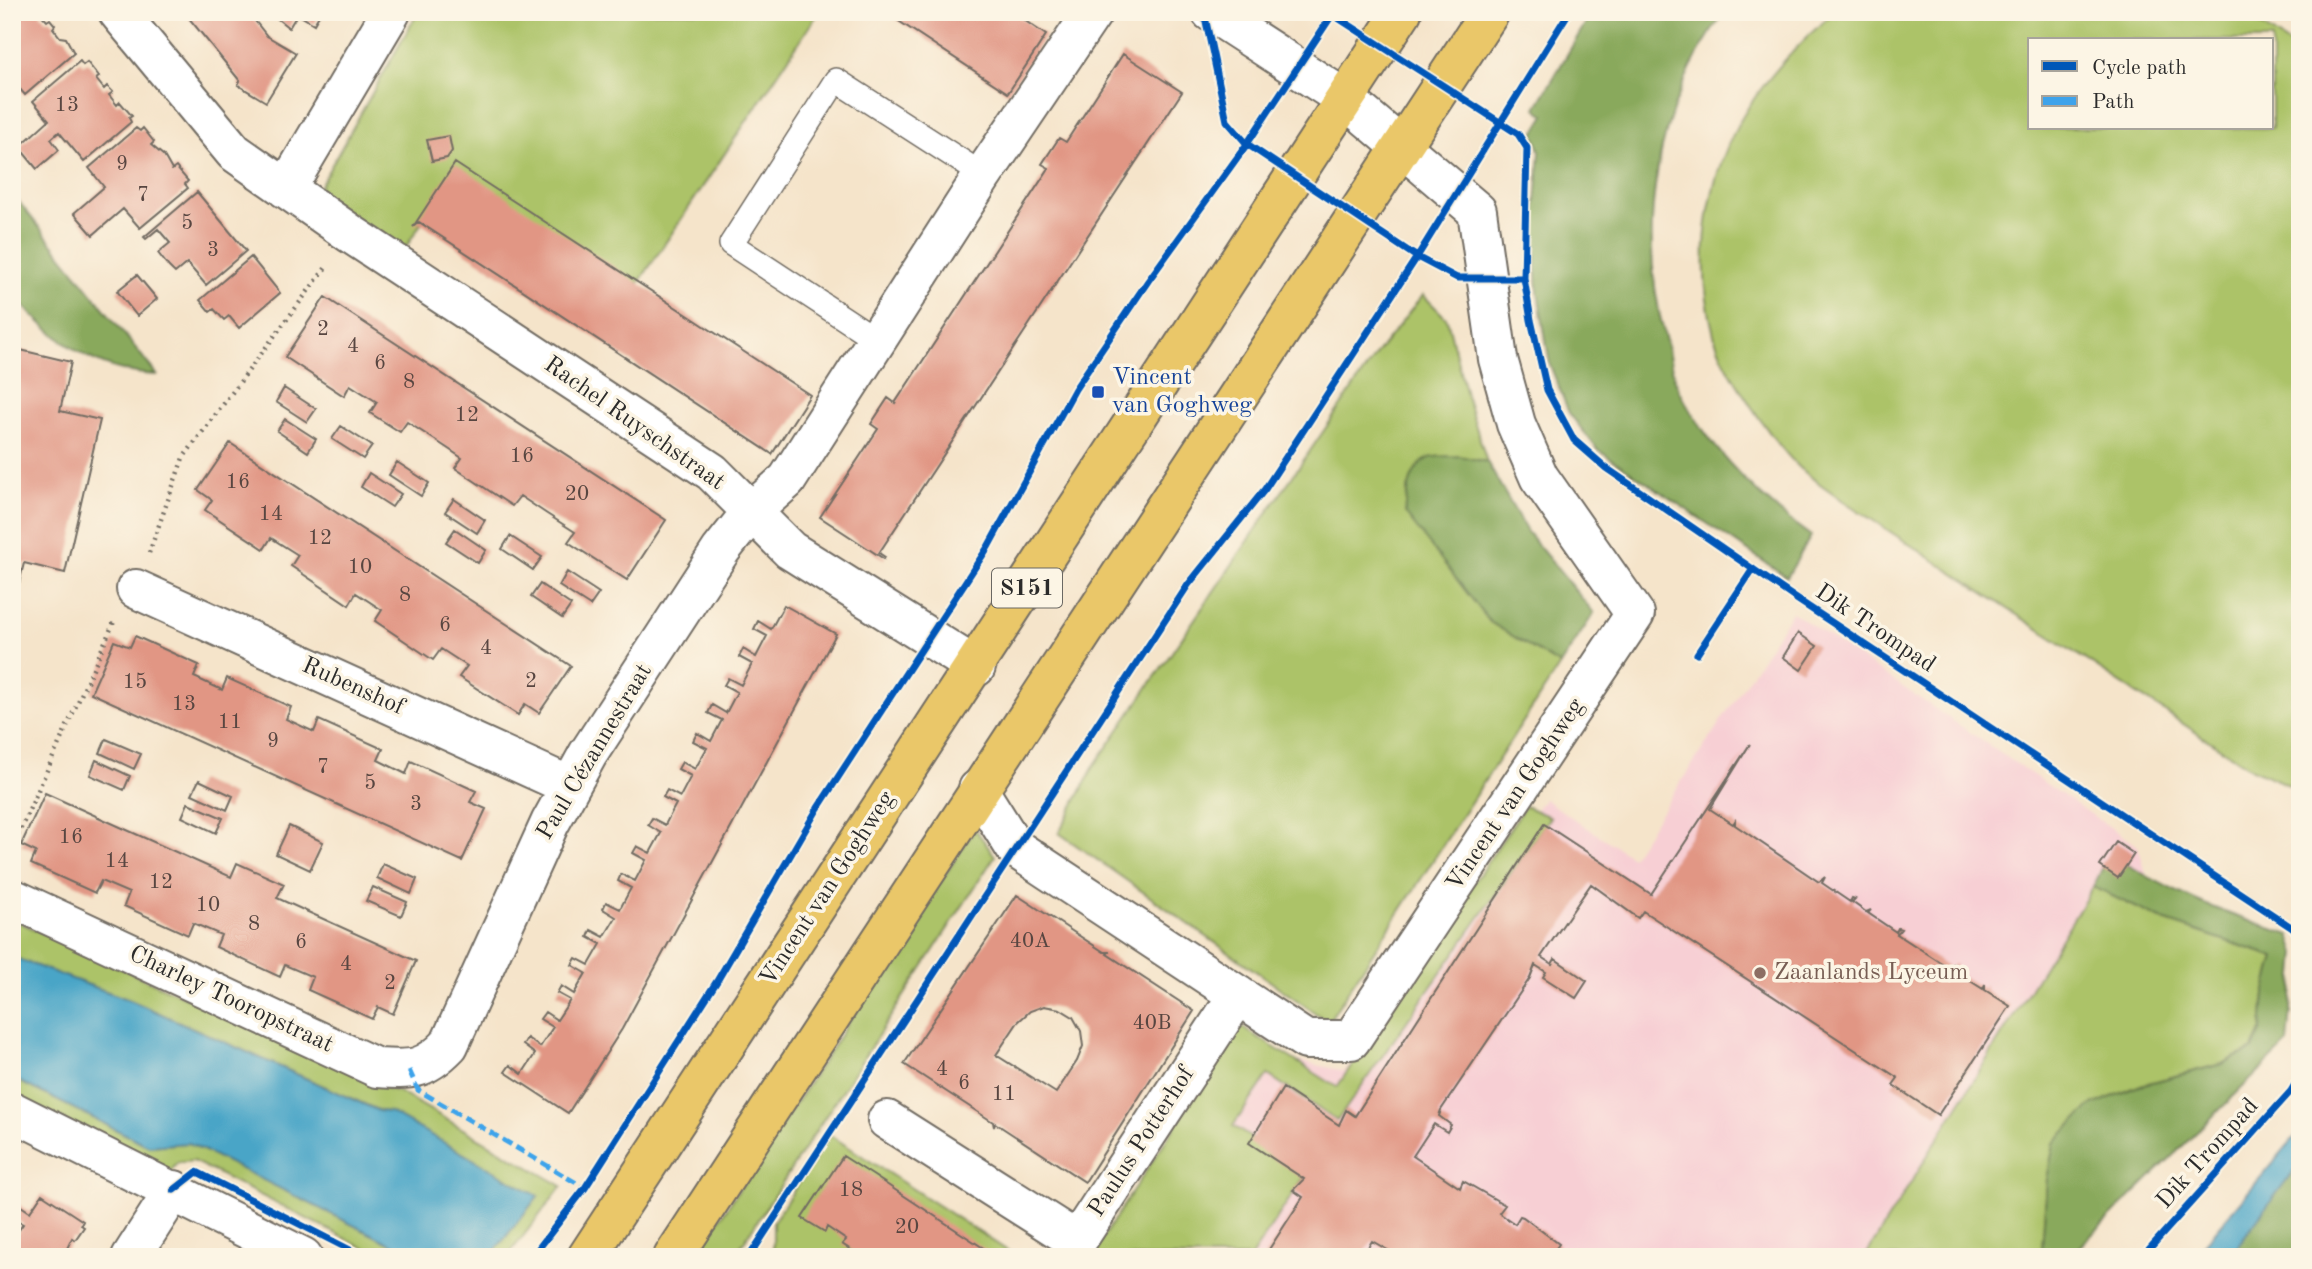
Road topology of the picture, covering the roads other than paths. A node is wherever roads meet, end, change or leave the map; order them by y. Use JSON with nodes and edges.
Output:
{"nodes":[{"id":1,"x":118,"y":12,"type":"edge"},
{"id":2,"x":391,"y":12,"type":"edge"},
{"id":3,"x":1211,"y":12,"type":"edge"},
{"id":4,"x":1402,"y":12,"type":"edge"},
{"id":5,"x":1490,"y":12,"type":"edge"},
{"id":6,"x":1091,"y":13,"type":"edge"},
{"id":7,"x":1345,"y":99,"type":"junction"},
{"id":8,"x":1401,"y":147,"type":"junction"},
{"id":9,"x":983,"y":175,"type":"junction"},
{"id":10,"x":286,"y":189,"type":"junction"},
{"id":11,"x":877,"y":340,"type":"junction"},
{"id":12,"x":752,"y":511,"type":"junction"},
{"id":13,"x":136,"y":589,"type":"road end"},
{"id":14,"x":976,"y":667,"type":"junction"},
{"id":15,"x":570,"y":786,"type":"junction"},
{"id":16,"x":978,"y":789,"type":"junction"},
{"id":17,"x":12,"y":898,"type":"edge"},
{"id":18,"x":1238,"y":995,"type":"junction"},
{"id":19,"x":449,"y":1045,"type":"joint"},
{"id":20,"x":12,"y":1111,"type":"edge"},
{"id":21,"x":887,"y":1120,"type":"dead end"},
{"id":22,"x":174,"y":1190,"type":"junction"},
{"id":23,"x":131,"y":1257,"type":"edge"},
{"id":24,"x":303,"y":1257,"type":"edge"},
{"id":25,"x":587,"y":1257,"type":"edge"},
{"id":26,"x":673,"y":1257,"type":"edge"}],
"edges":[{"from":1,"to":10,"type":"street","name":"Rachel Ruyschstraat"},
{"from":2,"to":10,"type":"street"},
{"from":3,"to":7,"type":"street"},
{"from":4,"to":7,"type":"main road","name":"Vincent van Goghweg","number":"S151"},
{"from":5,"to":8,"type":"main road","number":"S151"},
{"from":6,"to":9,"type":"street","name":"Paul Cézannestraat"},
{"from":7,"to":8,"type":"street","name":"Vincent van Goghweg"},
{"from":7,"to":14,"type":"main road","name":"Vincent van Goghweg","number":"S151"},
{"from":8,"to":16,"type":"main road","number":"S151"},
{"from":8,"to":18,"type":"street","name":"Vincent van Goghweg"},
{"from":9,"to":11,"type":"street","name":"Paul Cézannestraat"},
{"from":9,"to":11,"type":"lane"},
{"from":10,"to":12,"type":"street","name":"Rachel Ruyschstraat"},
{"from":11,"to":12,"type":"street","name":"Paul Cézannestraat"},
{"from":12,"to":14,"type":"street","name":"Rachel Ruyschstraat"},
{"from":12,"to":15,"type":"street","name":"Paul Cézannestraat"},
{"from":13,"to":15,"type":"street","name":"Rubenshof"},
{"from":14,"to":25,"type":"main road","name":"Vincent van Goghweg","number":"S151"},
{"from":15,"to":19,"type":"street","name":"Paul Cézannestraat"},
{"from":16,"to":18,"type":"street","name":"Vincent van Goghweg"},
{"from":16,"to":26,"type":"main road","number":"S151"},
{"from":17,"to":19,"type":"street","name":"Charley Tooropstraat"},
{"from":18,"to":21,"type":"street","name":"Paulus Potterhof"},
{"from":20,"to":22,"type":"street"},
{"from":22,"to":23,"type":"street"},
{"from":22,"to":24,"type":"street"}]}
